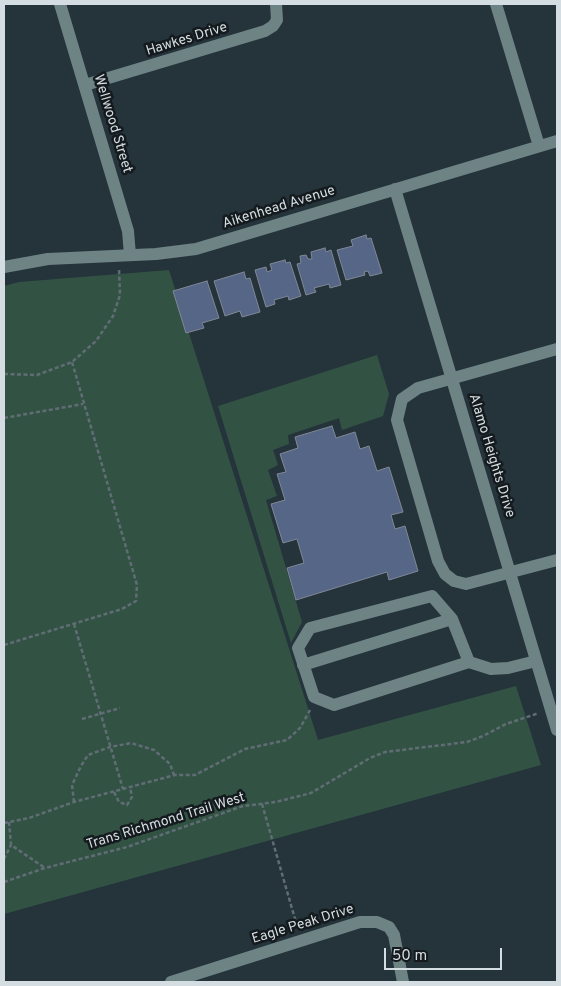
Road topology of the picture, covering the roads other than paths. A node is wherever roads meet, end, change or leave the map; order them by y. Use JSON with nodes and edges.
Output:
{"nodes":[{"id":1,"x":60,"y":4,"type":"edge"},
{"id":2,"x":276,"y":4,"type":"edge"},
{"id":3,"x":496,"y":4,"type":"edge"},
{"id":4,"x":85,"y":85,"type":"junction"},
{"id":5,"x":557,"y":141,"type":"edge"},
{"id":6,"x":539,"y":146,"type":"junction"},
{"id":7,"x":396,"y":190,"type":"junction"},
{"id":8,"x":130,"y":255,"type":"junction"},
{"id":9,"x":4,"y":267,"type":"edge"},
{"id":10,"x":557,"y":349,"type":"edge"},
{"id":11,"x":452,"y":380,"type":"junction"},
{"id":12,"x":557,"y":560,"type":"edge"},
{"id":13,"x":510,"y":574,"type":"junction"},
{"id":14,"x":452,"y":619,"type":"junction"},
{"id":15,"x":536,"y":661,"type":"junction"},
{"id":16,"x":468,"y":662,"type":"junction"},
{"id":17,"x":303,"y":664,"type":"junction"},
{"id":18,"x":557,"y":730,"type":"edge"},
{"id":19,"x":171,"y":982,"type":"edge"},
{"id":20,"x":403,"y":982,"type":"edge"}],
"edges":[{"from":1,"to":4,"type":"street","name":"Wellwood Street"},
{"from":2,"to":4,"type":"street","name":"Hawkes Drive"},
{"from":3,"to":6,"type":"street"},
{"from":4,"to":8,"type":"street","name":"Wellwood Street"},
{"from":5,"to":6,"type":"street","name":"Aikenhead Avenue"},
{"from":6,"to":7,"type":"street","name":"Aikenhead Avenue"},
{"from":7,"to":8,"type":"street","name":"Aikenhead Avenue"},
{"from":7,"to":11,"type":"street","name":"Alamo Heights Drive"},
{"from":8,"to":9,"type":"street","name":"Aikenhead Avenue"},
{"from":10,"to":11,"type":"street"},
{"from":11,"to":13,"type":"street","name":"Alamo Heights Drive"},
{"from":11,"to":13,"type":"street"},
{"from":12,"to":13,"type":"street"},
{"from":13,"to":15,"type":"street","name":"Alamo Heights Drive"},
{"from":14,"to":16,"type":"street"},
{"from":14,"to":17,"type":"street"},
{"from":14,"to":17,"type":"street"},
{"from":15,"to":16,"type":"street"},
{"from":15,"to":18,"type":"street","name":"Alamo Heights Drive"},
{"from":16,"to":17,"type":"street"},
{"from":19,"to":20,"type":"street","name":"Eagle Peak Drive"}]}
